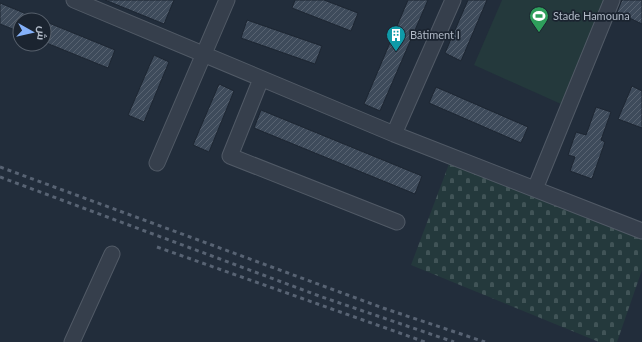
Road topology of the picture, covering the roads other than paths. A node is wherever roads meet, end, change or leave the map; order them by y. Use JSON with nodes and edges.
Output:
{"nodes":[{"id":1,"x":74,"y":0,"type":"edge"},
{"id":2,"x":227,"y":0,"type":"edge"},
{"id":3,"x":453,"y":0,"type":"edge"},
{"id":4,"x":612,"y":0,"type":"edge"},
{"id":5,"x":203,"y":55,"type":"junction"},
{"id":6,"x":262,"y":79,"type":"junction"},
{"id":7,"x":394,"y":134,"type":"junction"},
{"id":8,"x":157,"y":163,"type":"dead end"},
{"id":9,"x":535,"y":189,"type":"junction"},
{"id":10,"x":397,"y":222,"type":"dead end"},
{"id":11,"x":642,"y":231,"type":"edge"},
{"id":12,"x":112,"y":254,"type":"dead end"},
{"id":13,"x":72,"y":342,"type":"edge"}],
"edges":[{"from":1,"to":5,"type":"street"},
{"from":2,"to":5,"type":"street"},
{"from":3,"to":7,"type":"street"},
{"from":4,"to":9,"type":"street"},
{"from":5,"to":6,"type":"street"},
{"from":5,"to":8,"type":"street"},
{"from":6,"to":7,"type":"street"},
{"from":6,"to":10,"type":"street"},
{"from":7,"to":9,"type":"street"},
{"from":9,"to":11,"type":"street"},
{"from":12,"to":13,"type":"street"}]}
